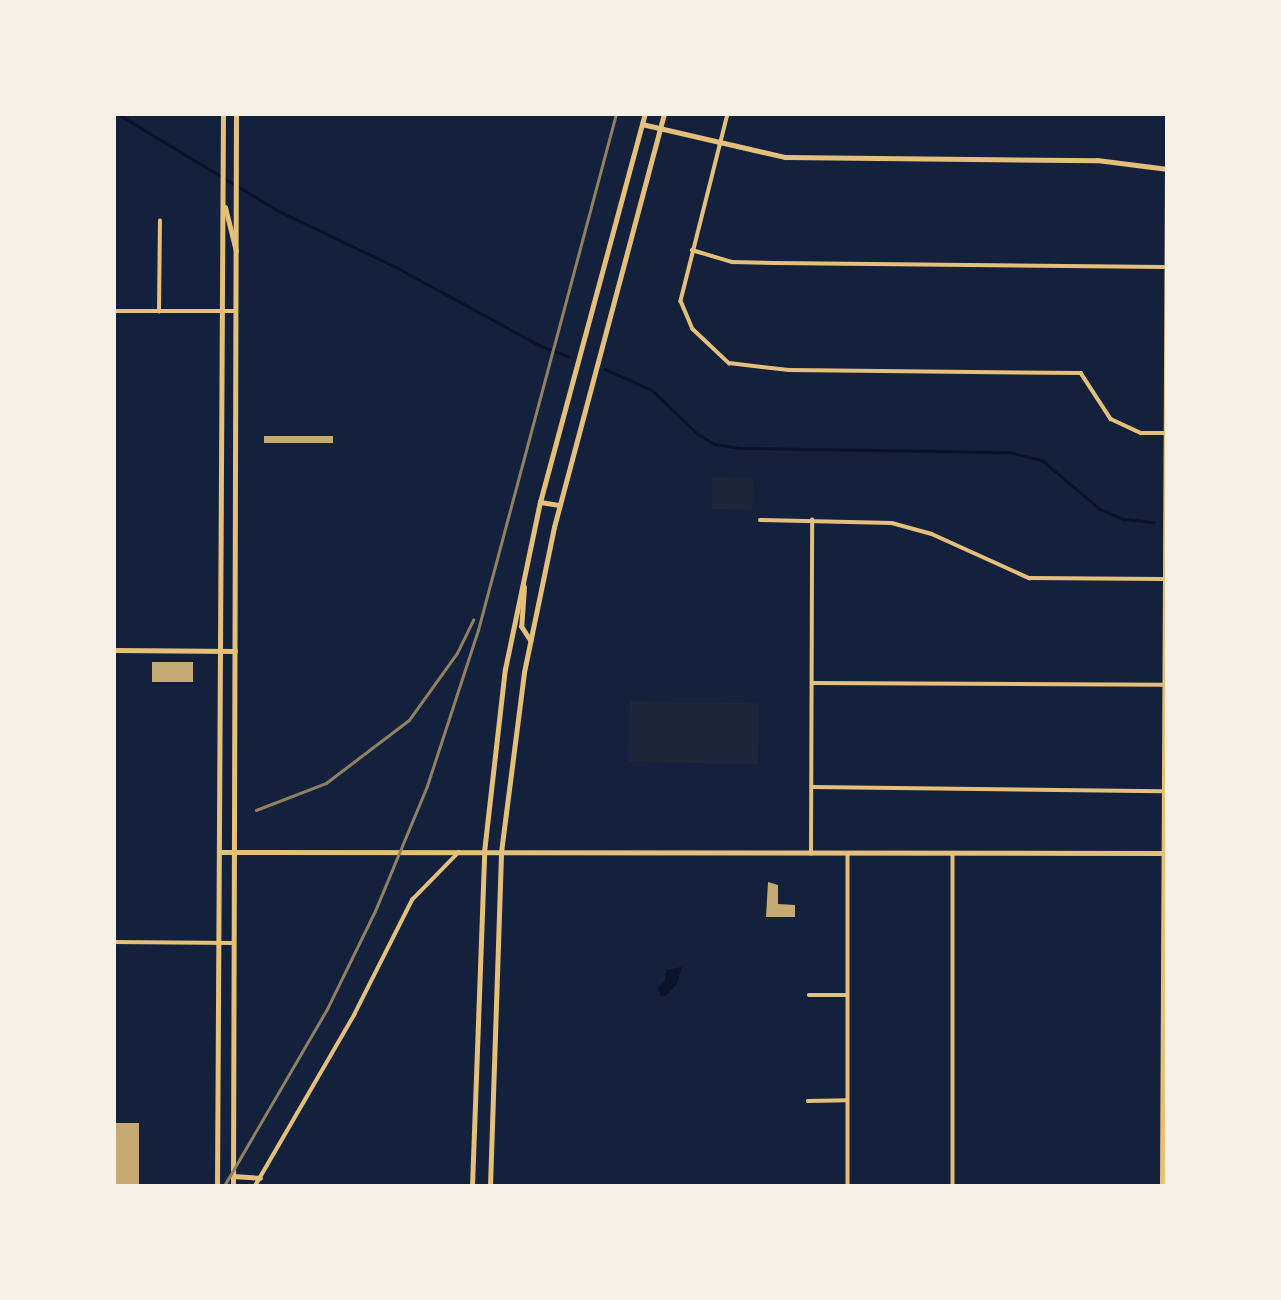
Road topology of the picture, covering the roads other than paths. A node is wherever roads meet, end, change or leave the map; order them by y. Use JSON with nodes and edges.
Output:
{"nodes":[{"id":1,"x":223,"y":114,"type":"edge"},
{"id":2,"x":236,"y":114,"type":"edge"},
{"id":3,"x":645,"y":114,"type":"edge"},
{"id":4,"x":664,"y":114,"type":"edge"},
{"id":5,"x":728,"y":114,"type":"edge"},
{"id":6,"x":642,"y":124,"type":"junction"},
{"id":7,"x":660,"y":129,"type":"junction"},
{"id":8,"x":719,"y":144,"type":"junction"},
{"id":9,"x":1167,"y":148,"type":"edge"},
{"id":10,"x":1166,"y":169,"type":"edge"},
{"id":11,"x":223,"y":190,"type":"junction"},
{"id":12,"x":160,"y":221,"type":"dead end"},
{"id":13,"x":692,"y":250,"type":"junction"},
{"id":14,"x":236,"y":251,"type":"junction"},
{"id":15,"x":1164,"y":267,"type":"junction"},
{"id":16,"x":1166,"y":283,"type":"edge"},
{"id":17,"x":114,"y":311,"type":"edge"},
{"id":18,"x":235,"y":311,"type":"junction"},
{"id":19,"x":159,"y":312,"type":"junction"},
{"id":20,"x":222,"y":312,"type":"junction"},
{"id":21,"x":1166,"y":383,"type":"edge"},
{"id":22,"x":1164,"y":433,"type":"junction"},
{"id":23,"x":1165,"y":484,"type":"edge"},
{"id":24,"x":540,"y":502,"type":"junction"},
{"id":25,"x":560,"y":505,"type":"junction"},
{"id":26,"x":760,"y":520,"type":"dead end"},
{"id":27,"x":812,"y":520,"type":"junction"},
{"id":28,"x":219,"y":546,"type":"junction"},
{"id":29,"x":235,"y":547,"type":"junction"},
{"id":30,"x":524,"y":576,"type":"junction"},
{"id":31,"x":1163,"y":579,"type":"junction"},
{"id":32,"x":530,"y":640,"type":"junction"},
{"id":33,"x":114,"y":650,"type":"edge"},
{"id":34,"x":220,"y":651,"type":"junction"},
{"id":35,"x":235,"y":651,"type":"junction"},
{"id":36,"x":220,"y":677,"type":"junction"},
{"id":37,"x":235,"y":678,"type":"junction"},
{"id":38,"x":812,"y":683,"type":"junction"},
{"id":39,"x":1162,"y":685,"type":"junction"},
{"id":40,"x":813,"y":787,"type":"junction"},
{"id":41,"x":1161,"y":791,"type":"junction"},
{"id":42,"x":219,"y":852,"type":"junction"},
{"id":43,"x":236,"y":852,"type":"junction"},
{"id":44,"x":459,"y":852,"type":"junction"},
{"id":45,"x":484,"y":852,"type":"junction"},
{"id":46,"x":501,"y":852,"type":"junction"},
{"id":47,"x":811,"y":853,"type":"junction"},
{"id":48,"x":1164,"y":853,"type":"edge"},
{"id":49,"x":848,"y":854,"type":"junction"},
{"id":50,"x":953,"y":854,"type":"junction"},
{"id":51,"x":114,"y":942,"type":"edge"},
{"id":52,"x":219,"y":943,"type":"junction"},
{"id":53,"x":236,"y":943,"type":"junction"},
{"id":54,"x":809,"y":995,"type":"dead end"},
{"id":55,"x":847,"y":995,"type":"junction"},
{"id":56,"x":218,"y":1092,"type":"junction"},
{"id":57,"x":233,"y":1092,"type":"junction"},
{"id":58,"x":847,"y":1100,"type":"junction"},
{"id":59,"x":808,"y":1101,"type":"dead end"},
{"id":60,"x":233,"y":1176,"type":"junction"},
{"id":61,"x":260,"y":1178,"type":"junction"},
{"id":62,"x":217,"y":1186,"type":"edge"},
{"id":63,"x":233,"y":1186,"type":"edge"},
{"id":64,"x":255,"y":1186,"type":"edge"},
{"id":65,"x":472,"y":1186,"type":"edge"},
{"id":66,"x":490,"y":1186,"type":"edge"},
{"id":67,"x":848,"y":1186,"type":"edge"},
{"id":68,"x":953,"y":1186,"type":"edge"},
{"id":69,"x":1162,"y":1186,"type":"edge"}],
"edges":[{"from":1,"to":11,"type":"main road"},
{"from":2,"to":14,"type":"main road"},
{"from":3,"to":6,"type":"main road"},
{"from":4,"to":7,"type":"main road"},
{"from":5,"to":8,"type":"street"},
{"from":6,"to":7,"type":"street"},
{"from":6,"to":24,"type":"main road"},
{"from":7,"to":8,"type":"street"},
{"from":7,"to":25,"type":"main road"},
{"from":8,"to":10,"type":"street"},
{"from":8,"to":13,"type":"street"},
{"from":9,"to":10,"type":"street"},
{"from":10,"to":15,"type":"street"},
{"from":11,"to":14,"type":"main road"},
{"from":11,"to":20,"type":"main road"},
{"from":12,"to":19,"type":"street"},
{"from":13,"to":15,"type":"street"},
{"from":13,"to":22,"type":"street"},
{"from":14,"to":18,"type":"main road"},
{"from":15,"to":16,"type":"street"},
{"from":16,"to":21,"type":"street"},
{"from":17,"to":19,"type":"street"},
{"from":18,"to":20,"type":"street"},
{"from":18,"to":29,"type":"main road"},
{"from":19,"to":20,"type":"street"},
{"from":20,"to":28,"type":"main road"},
{"from":21,"to":22,"type":"street"},
{"from":22,"to":23,"type":"street"},
{"from":23,"to":31,"type":"street"},
{"from":24,"to":25,"type":"main road"},
{"from":24,"to":30,"type":"main road"},
{"from":25,"to":32,"type":"main road"},
{"from":26,"to":27,"type":"street"},
{"from":27,"to":31,"type":"street"},
{"from":27,"to":38,"type":"street"},
{"from":28,"to":29,"type":"main road"},
{"from":28,"to":34,"type":"main road"},
{"from":29,"to":35,"type":"main road"},
{"from":30,"to":32,"type":"main road"},
{"from":30,"to":45,"type":"main road"},
{"from":31,"to":39,"type":"street"},
{"from":32,"to":46,"type":"main road"},
{"from":33,"to":34,"type":"street"},
{"from":34,"to":35,"type":"street"},
{"from":34,"to":36,"type":"main road"},
{"from":35,"to":37,"type":"main road"},
{"from":36,"to":37,"type":"main road"},
{"from":36,"to":42,"type":"main road"},
{"from":37,"to":43,"type":"main road"},
{"from":38,"to":39,"type":"street"},
{"from":38,"to":40,"type":"street"},
{"from":39,"to":41,"type":"street"},
{"from":40,"to":41,"type":"street"},
{"from":40,"to":47,"type":"street"},
{"from":41,"to":48,"type":"street"},
{"from":42,"to":43,"type":"street"},
{"from":42,"to":52,"type":"main road"},
{"from":43,"to":44,"type":"street"},
{"from":43,"to":53,"type":"main road"},
{"from":44,"to":45,"type":"street"},
{"from":44,"to":61,"type":"street"},
{"from":45,"to":46,"type":"street"},
{"from":45,"to":65,"type":"main road"},
{"from":46,"to":47,"type":"street"},
{"from":46,"to":66,"type":"main road"},
{"from":47,"to":49,"type":"street"},
{"from":48,"to":50,"type":"street"},
{"from":48,"to":69,"type":"street"},
{"from":49,"to":50,"type":"street"},
{"from":49,"to":55,"type":"street"},
{"from":50,"to":68,"type":"street"},
{"from":51,"to":52,"type":"street"},
{"from":52,"to":53,"type":"street"},
{"from":52,"to":56,"type":"main road"},
{"from":53,"to":57,"type":"main road"},
{"from":54,"to":55,"type":"street"},
{"from":55,"to":58,"type":"street"},
{"from":56,"to":57,"type":"main road"},
{"from":56,"to":62,"type":"main road"},
{"from":57,"to":60,"type":"main road"},
{"from":58,"to":59,"type":"street"},
{"from":58,"to":67,"type":"street"},
{"from":60,"to":61,"type":"main road"},
{"from":60,"to":63,"type":"main road"},
{"from":61,"to":64,"type":"street"}]}
